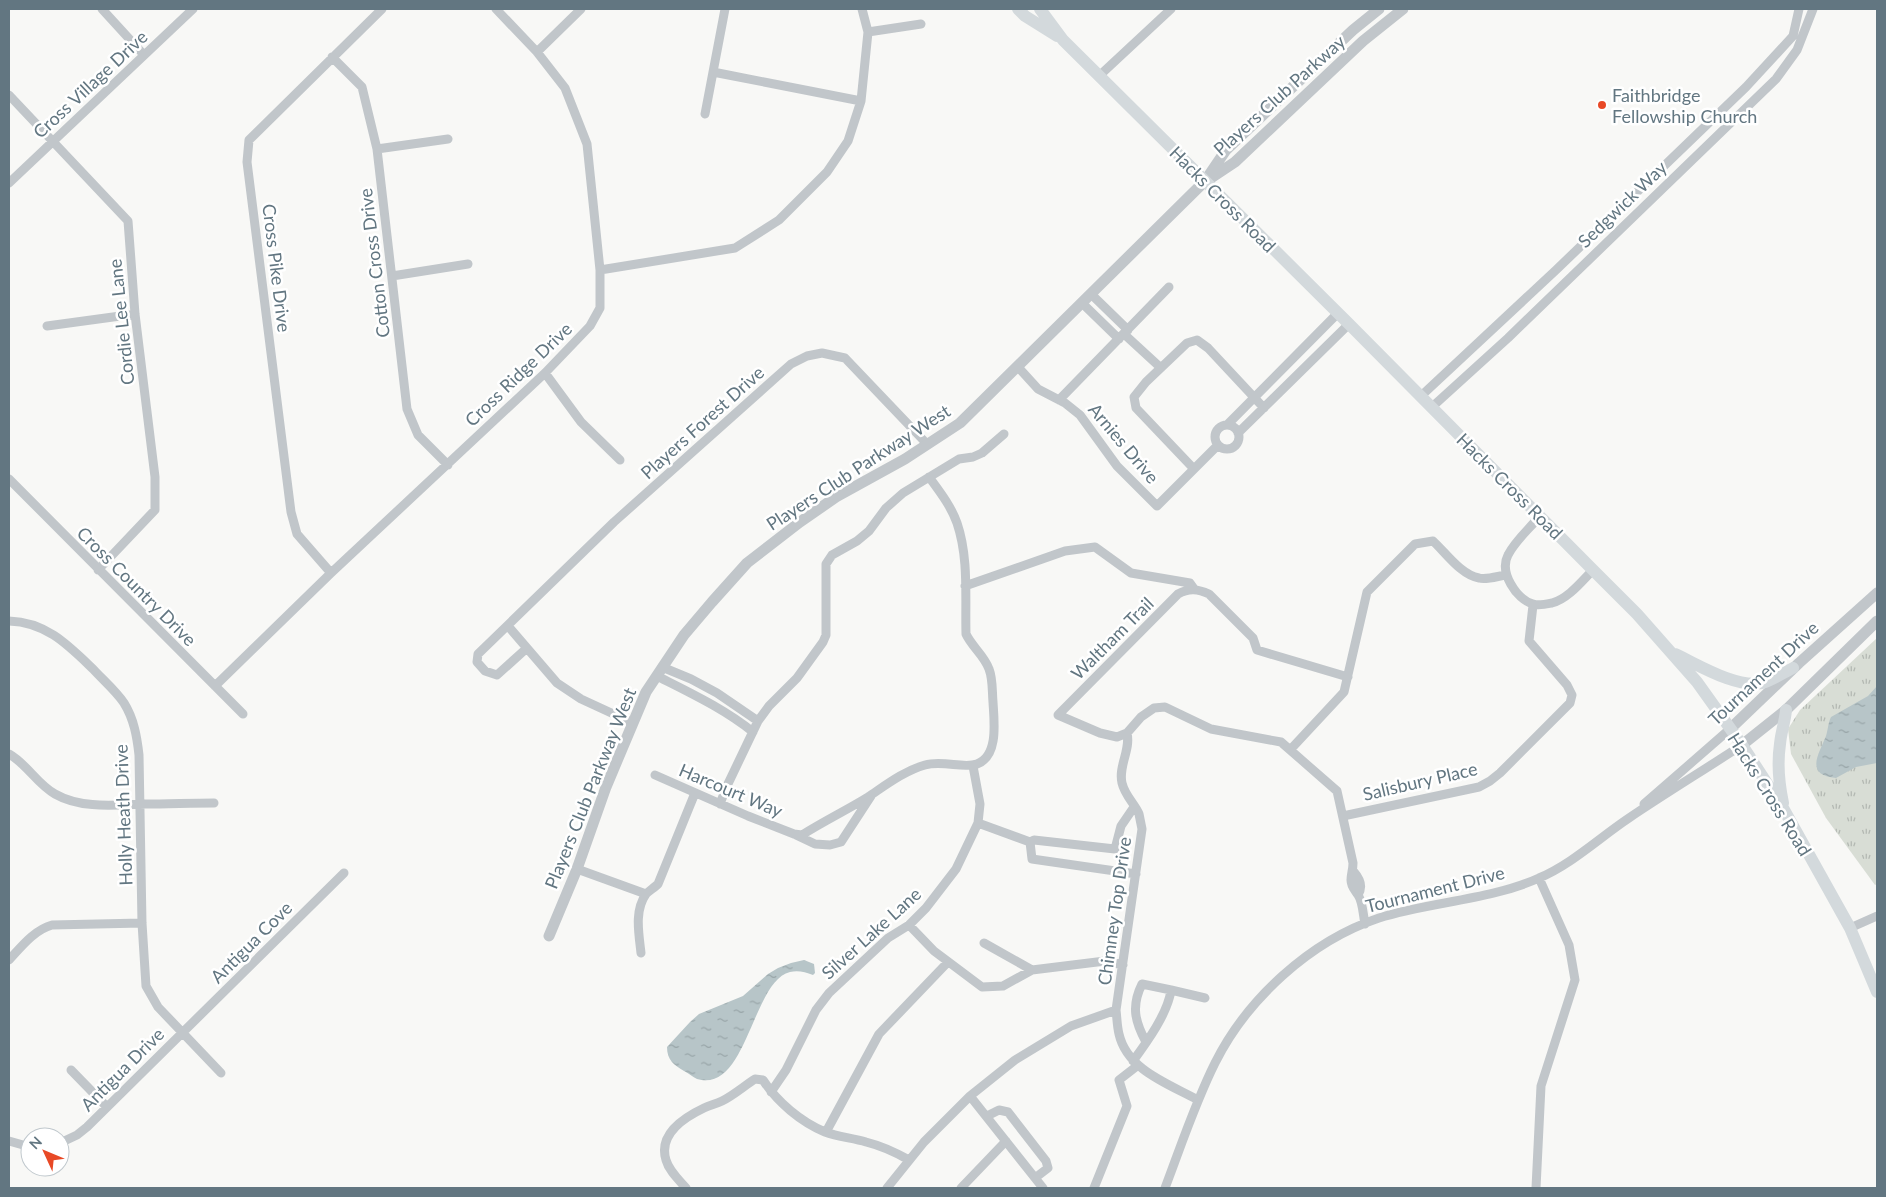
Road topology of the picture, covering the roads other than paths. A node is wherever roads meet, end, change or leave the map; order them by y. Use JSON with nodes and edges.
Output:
{"nodes":[{"id":1,"x":102,"y":9,"type":"edge"},
{"id":2,"x":193,"y":9,"type":"edge"},
{"id":3,"x":382,"y":9,"type":"edge"},
{"id":4,"x":496,"y":9,"type":"edge"},
{"id":5,"x":582,"y":9,"type":"edge"},
{"id":6,"x":725,"y":9,"type":"edge"},
{"id":7,"x":862,"y":9,"type":"edge"},
{"id":8,"x":1018,"y":9,"type":"edge"},
{"id":9,"x":1040,"y":9,"type":"edge"},
{"id":10,"x":1171,"y":9,"type":"edge"},
{"id":11,"x":1379,"y":9,"type":"edge"},
{"id":12,"x":1402,"y":9,"type":"edge"},
{"id":13,"x":1799,"y":9,"type":"edge"},
{"id":14,"x":1813,"y":9,"type":"edge"},
{"id":15,"x":921,"y":24,"type":"dead end"},
{"id":16,"x":868,"y":32,"type":"junction"},
{"id":17,"x":1063,"y":40,"type":"junction"},
{"id":18,"x":537,"y":52,"type":"junction"},
{"id":19,"x":144,"y":55,"type":"junction"},
{"id":20,"x":332,"y":57,"type":"junction"},
{"id":21,"x":714,"y":72,"type":"junction"},
{"id":22,"x":1099,"y":76,"type":"junction"},
{"id":23,"x":9,"y":95,"type":"edge"},
{"id":24,"x":861,"y":101,"type":"junction"},
{"id":25,"x":705,"y":114,"type":"dead end"},
{"id":26,"x":448,"y":139,"type":"dead end"},
{"id":27,"x":52,"y":141,"type":"junction"},
{"id":28,"x":377,"y":149,"type":"junction"},
{"id":29,"x":1205,"y":181,"type":"junction"},
{"id":30,"x":9,"y":183,"type":"edge"},
{"id":31,"x":468,"y":264,"type":"dead end"},
{"id":32,"x":600,"y":270,"type":"junction"},
{"id":33,"x":392,"y":276,"type":"junction"},
{"id":34,"x":1168,"y":287,"type":"dead end"},
{"id":35,"x":1091,"y":294,"type":"junction"},
{"id":36,"x":1082,"y":303,"type":"junction"},
{"id":37,"x":1338,"y":313,"type":"junction"},
{"id":38,"x":135,"y":314,"type":"junction"},
{"id":39,"x":1114,"y":318,"type":"junction"},
{"id":40,"x":1349,"y":324,"type":"junction"},
{"id":41,"x":48,"y":326,"type":"dead end"},
{"id":42,"x":1106,"y":326,"type":"junction"},
{"id":43,"x":1124,"y":334,"type":"junction"},
{"id":44,"x":1312,"y":340,"type":"junction"},
{"id":45,"x":1323,"y":350,"type":"junction"},
{"id":46,"x":1018,"y":367,"type":"junction"},
{"id":47,"x":1161,"y":368,"type":"junction"},
{"id":48,"x":545,"y":373,"type":"junction"},
{"id":49,"x":1277,"y":375,"type":"junction"},
{"id":50,"x":1288,"y":385,"type":"junction"},
{"id":51,"x":1422,"y":396,"type":"junction"},
{"id":52,"x":1254,"y":398,"type":"junction"},
{"id":53,"x":1059,"y":400,"type":"junction"},
{"id":54,"x":1432,"y":406,"type":"junction"},
{"id":55,"x":1264,"y":408,"type":"junction"},
{"id":56,"x":1227,"y":425,"type":"junction"},
{"id":57,"x":1238,"y":433,"type":"junction"},
{"id":58,"x":1004,"y":434,"type":"dead end"},
{"id":59,"x":927,"y":444,"type":"junction"},
{"id":60,"x":1218,"y":445,"type":"junction"},
{"id":61,"x":620,"y":460,"type":"dead end"},
{"id":62,"x":448,"y":465,"type":"junction"},
{"id":63,"x":1194,"y":468,"type":"junction"},
{"id":64,"x":929,"y":477,"type":"junction"},
{"id":65,"x":9,"y":479,"type":"edge"},
{"id":66,"x":1539,"y":517,"type":"junction"},
{"id":67,"x":98,"y":570,"type":"junction"},
{"id":68,"x":1594,"y":570,"type":"junction"},
{"id":69,"x":331,"y":574,"type":"junction"},
{"id":70,"x":1506,"y":575,"type":"junction"},
{"id":71,"x":965,"y":586,"type":"junction"},
{"id":72,"x":1193,"y":590,"type":"junction"},
{"id":73,"x":1877,"y":593,"type":"edge"},
{"id":74,"x":1533,"y":605,"type":"junction"},
{"id":75,"x":1877,"y":620,"type":"edge"},
{"id":76,"x":9,"y":621,"type":"edge"},
{"id":77,"x":508,"y":626,"type":"junction"},
{"id":78,"x":527,"y":648,"type":"junction"},
{"id":79,"x":1670,"y":652,"type":"junction"},
{"id":80,"x":1793,"y":668,"type":"junction"},
{"id":81,"x":659,"y":672,"type":"junction"},
{"id":82,"x":1348,"y":677,"type":"junction"},
{"id":83,"x":215,"y":686,"type":"junction"},
{"id":84,"x":707,"y":687,"type":"junction"},
{"id":85,"x":702,"y":698,"type":"junction"},
{"id":86,"x":727,"y":699,"type":"junction"},
{"id":87,"x":721,"y":709,"type":"junction"},
{"id":88,"x":1786,"y":710,"type":"junction"},
{"id":89,"x":243,"y":714,"type":"dead end"},
{"id":90,"x":758,"y":721,"type":"junction"},
{"id":91,"x":633,"y":724,"type":"junction"},
{"id":92,"x":1730,"y":729,"type":"junction"},
{"id":93,"x":753,"y":732,"type":"junction"},
{"id":94,"x":1127,"y":733,"type":"junction"},
{"id":95,"x":1742,"y":746,"type":"junction"},
{"id":96,"x":1290,"y":750,"type":"junction"},
{"id":97,"x":9,"y":754,"type":"edge"},
{"id":98,"x":972,"y":766,"type":"junction"},
{"id":99,"x":655,"y":775,"type":"dead end"},
{"id":100,"x":695,"y":793,"type":"junction"},
{"id":101,"x":871,"y":795,"type":"junction"},
{"id":102,"x":214,"y":803,"type":"dead end"},
{"id":103,"x":141,"y":804,"type":"junction"},
{"id":104,"x":720,"y":804,"type":"junction"},
{"id":105,"x":1134,"y":807,"type":"junction"},
{"id":106,"x":1783,"y":808,"type":"junction"},
{"id":107,"x":1343,"y":816,"type":"junction"},
{"id":108,"x":1627,"y":819,"type":"junction"},
{"id":109,"x":978,"y":823,"type":"junction"},
{"id":110,"x":794,"y":834,"type":"junction"},
{"id":111,"x":1030,"y":842,"type":"junction"},
{"id":112,"x":577,"y":870,"type":"junction"},
{"id":113,"x":344,"y":874,"type":"dead end"},
{"id":114,"x":1136,"y":874,"type":"junction"},
{"id":115,"x":1539,"y":878,"type":"junction"},
{"id":116,"x":646,"y":894,"type":"junction"},
{"id":117,"x":1877,"y":916,"type":"edge"},
{"id":118,"x":142,"y":923,"type":"junction"},
{"id":119,"x":1365,"y":924,"type":"junction"},
{"id":120,"x":908,"y":925,"type":"junction"},
{"id":121,"x":1850,"y":928,"type":"junction"},
{"id":122,"x":549,"y":936,"type":"dead end"},
{"id":123,"x":984,"y":943,"type":"dead end"},
{"id":124,"x":641,"y":953,"type":"dead end"},
{"id":125,"x":9,"y":960,"type":"edge"},
{"id":126,"x":948,"y":962,"type":"junction"},
{"id":127,"x":1123,"y":965,"type":"junction"},
{"id":128,"x":1032,"y":970,"type":"junction"},
{"id":129,"x":1171,"y":990,"type":"junction"},
{"id":130,"x":1877,"y":992,"type":"edge"},
{"id":131,"x":1205,"y":998,"type":"dead end"},
{"id":132,"x":1116,"y":1010,"type":"junction"},
{"id":133,"x":182,"y":1033,"type":"junction"},
{"id":134,"x":1146,"y":1042,"type":"junction"},
{"id":135,"x":1135,"y":1064,"type":"junction"},
{"id":136,"x":71,"y":1070,"type":"dead end"},
{"id":137,"x":221,"y":1073,"type":"dead end"},
{"id":138,"x":771,"y":1092,"type":"junction"},
{"id":139,"x":970,"y":1096,"type":"junction"},
{"id":140,"x":1198,"y":1100,"type":"junction"},
{"id":141,"x":106,"y":1107,"type":"junction"},
{"id":142,"x":986,"y":1116,"type":"junction"},
{"id":143,"x":826,"y":1132,"type":"junction"},
{"id":144,"x":70,"y":1138,"type":"edge"},
{"id":145,"x":1006,"y":1141,"type":"junction"},
{"id":146,"x":909,"y":1160,"type":"junction"},
{"id":147,"x":1035,"y":1178,"type":"junction"},
{"id":148,"x":686,"y":1188,"type":"edge"},
{"id":149,"x":887,"y":1188,"type":"edge"},
{"id":150,"x":962,"y":1188,"type":"edge"},
{"id":151,"x":1043,"y":1188,"type":"edge"},
{"id":152,"x":1094,"y":1188,"type":"edge"},
{"id":153,"x":1165,"y":1188,"type":"edge"},
{"id":154,"x":1536,"y":1188,"type":"edge"}],
"edges":[{"from":1,"to":19,"type":"street"},
{"from":2,"to":19,"type":"street","name":"Cross Village Drive"},
{"from":3,"to":20,"type":"street","name":"Cross Pike Drive"},
{"from":4,"to":18,"type":"street","name":"Cross Ridge Drive"},
{"from":5,"to":18,"type":"street"},
{"from":6,"to":21,"type":"street"},
{"from":7,"to":16,"type":"street"},
{"from":8,"to":17,"type":"main road","name":"Hacks Cross Road"},
{"from":9,"to":17,"type":"main road","name":"Hacks Cross Road"},
{"from":10,"to":22,"type":"street"},
{"from":11,"to":29,"type":"street","name":"Players Club Parkway"},
{"from":12,"to":29,"type":"street","name":"Players Club Parkway"},
{"from":13,"to":51,"type":"street","name":"Sedgwick Way"},
{"from":14,"to":54,"type":"street","name":"Sedgwick Way"},
{"from":15,"to":16,"type":"street"},
{"from":16,"to":24,"type":"street"},
{"from":17,"to":22,"type":"main road","name":"Hacks Cross Road"},
{"from":18,"to":32,"type":"street","name":"Cross Ridge Drive"},
{"from":19,"to":27,"type":"street","name":"Cross Village Drive"},
{"from":20,"to":28,"type":"street","name":"Cotton Cross Drive"},
{"from":20,"to":69,"type":"street","name":"Cross Pike Drive"},
{"from":21,"to":24,"type":"street"},
{"from":21,"to":25,"type":"street"},
{"from":22,"to":29,"type":"main road","name":"Hacks Cross Road"},
{"from":23,"to":27,"type":"street","name":"Cordie Lee Lane"},
{"from":24,"to":32,"type":"street"},
{"from":26,"to":28,"type":"street"},
{"from":27,"to":30,"type":"street","name":"Cross Village Drive"},
{"from":27,"to":38,"type":"street","name":"Cordie Lee Lane"},
{"from":28,"to":33,"type":"street","name":"Cotton Cross Drive"},
{"from":29,"to":35,"type":"street","name":"Players Club Parkway West"},
{"from":29,"to":37,"type":"main road","name":"Hacks Cross Road"},
{"from":31,"to":33,"type":"street"},
{"from":32,"to":48,"type":"street","name":"Cross Ridge Drive"},
{"from":33,"to":62,"type":"street","name":"Cotton Cross Drive"},
{"from":34,"to":43,"type":"street"},
{"from":35,"to":36,"type":"street","name":"Players Club Parkway West"},
{"from":35,"to":39,"type":"street"},
{"from":36,"to":42,"type":"street"},
{"from":36,"to":46,"type":"street","name":"Players Club Parkway West"},
{"from":37,"to":40,"type":"main road","name":"Hacks Cross Road"},
{"from":37,"to":44,"type":"street"},
{"from":38,"to":41,"type":"street"},
{"from":38,"to":67,"type":"street","name":"Cordie Lee Lane"},
{"from":39,"to":42,"type":"street"},
{"from":39,"to":43,"type":"street"},
{"from":40,"to":45,"type":"street"},
{"from":40,"to":51,"type":"main road","name":"Hacks Cross Road"},
{"from":42,"to":43,"type":"street"},
{"from":43,"to":47,"type":"street"},
{"from":43,"to":53,"type":"street"},
{"from":44,"to":45,"type":"street"},
{"from":44,"to":49,"type":"street"},
{"from":45,"to":50,"type":"street"},
{"from":46,"to":53,"type":"street","name":"Arnies Drive"},
{"from":46,"to":59,"type":"street","name":"Players Club Parkway West"},
{"from":47,"to":52,"type":"street"},
{"from":47,"to":63,"type":"street"},
{"from":48,"to":61,"type":"street"},
{"from":48,"to":62,"type":"street","name":"Cross Ridge Drive"},
{"from":49,"to":50,"type":"street"},
{"from":49,"to":52,"type":"street"},
{"from":50,"to":55,"type":"street"},
{"from":51,"to":54,"type":"main road","name":"Hacks Cross Road"},
{"from":52,"to":55,"type":"street"},
{"from":52,"to":56,"type":"street"},
{"from":53,"to":63,"type":"street","name":"Arnies Drive"},
{"from":54,"to":66,"type":"main road","name":"Hacks Cross Road"},
{"from":55,"to":57,"type":"street"},
{"from":56,"to":57,"type":"street"},
{"from":56,"to":60,"type":"street"},
{"from":57,"to":60,"type":"street"},
{"from":58,"to":64,"type":"street"},
{"from":59,"to":77,"type":"street","name":"Players Forest Drive"},
{"from":59,"to":81,"type":"street","name":"Players Club Parkway West"},
{"from":60,"to":63,"type":"street"},
{"from":62,"to":69,"type":"street","name":"Cross Ridge Drive"},
{"from":64,"to":71,"type":"street"},
{"from":64,"to":90,"type":"street"},
{"from":65,"to":67,"type":"street","name":"Cross Country Drive"},
{"from":66,"to":68,"type":"main road","name":"Hacks Cross Road"},
{"from":66,"to":70,"type":"street"},
{"from":67,"to":83,"type":"street","name":"Cross Country Drive"},
{"from":68,"to":74,"type":"street"},
{"from":68,"to":79,"type":"main road","name":"Hacks Cross Road"},
{"from":69,"to":83,"type":"street","name":"Cross Ridge Drive"},
{"from":70,"to":74,"type":"street"},
{"from":70,"to":82,"type":"street"},
{"from":71,"to":72,"type":"street"},
{"from":71,"to":98,"type":"street"},
{"from":72,"to":82,"type":"street"},
{"from":72,"to":94,"type":"street","name":"Waltham Trail"},
{"from":73,"to":80,"type":"street","name":"Tournament Drive"},
{"from":74,"to":107,"type":"street","name":"Salisbury Place"},
{"from":75,"to":88,"type":"street","name":"Tournament Drive"},
{"from":76,"to":103,"type":"street","name":"Holly Heath Drive"},
{"from":77,"to":78,"type":"street"},
{"from":77,"to":78,"type":"street","name":"Players Forest Drive"},
{"from":78,"to":91,"type":"street"},
{"from":79,"to":80,"type":"main road"},
{"from":79,"to":92,"type":"main road","name":"Hacks Cross Road"},
{"from":80,"to":92,"type":"street","name":"Tournament Drive"},
{"from":81,"to":84,"type":"street"},
{"from":81,"to":85,"type":"street"},
{"from":81,"to":91,"type":"street","name":"Players Club Parkway West"},
{"from":82,"to":96,"type":"street"},
{"from":83,"to":89,"type":"street","name":"Cross Country Drive"},
{"from":84,"to":85,"type":"street"},
{"from":84,"to":86,"type":"street"},
{"from":85,"to":87,"type":"street"},
{"from":86,"to":87,"type":"street"},
{"from":86,"to":90,"type":"street"},
{"from":87,"to":93,"type":"street"},
{"from":88,"to":95,"type":"street","name":"Tournament Drive"},
{"from":88,"to":106,"type":"main road"},
{"from":90,"to":93,"type":"street"},
{"from":91,"to":112,"type":"street","name":"Players Club Parkway West"},
{"from":92,"to":95,"type":"main road","name":"Hacks Cross Road"},
{"from":92,"to":108,"type":"street","name":"Tournament Drive"},
{"from":93,"to":104,"type":"street"},
{"from":94,"to":96,"type":"street"},
{"from":94,"to":105,"type":"street","name":"Chimney Top Drive"},
{"from":95,"to":106,"type":"main road","name":"Hacks Cross Road"},
{"from":95,"to":108,"type":"street","name":"Tournament Drive"},
{"from":96,"to":107,"type":"street"},
{"from":97,"to":103,"type":"street"},
{"from":98,"to":101,"type":"street","name":"Harcourt Way"},
{"from":98,"to":109,"type":"street","name":"Silver Lake Lane"},
{"from":99,"to":100,"type":"street","name":"Harcourt Way"},
{"from":100,"to":104,"type":"street","name":"Harcourt Way"},
{"from":100,"to":116,"type":"street"},
{"from":101,"to":110,"type":"street","name":"Harcourt Way"},
{"from":101,"to":110,"type":"street","name":"Harcourt Way"},
{"from":102,"to":103,"type":"street"},
{"from":103,"to":118,"type":"street","name":"Holly Heath Drive"},
{"from":104,"to":110,"type":"street","name":"Harcourt Way"},
{"from":105,"to":111,"type":"street"},
{"from":105,"to":114,"type":"street","name":"Chimney Top Drive"},
{"from":106,"to":121,"type":"main road","name":"Hacks Cross Road"},
{"from":107,"to":119,"type":"street"},
{"from":108,"to":115,"type":"street","name":"Tournament Drive"},
{"from":109,"to":111,"type":"street"},
{"from":109,"to":120,"type":"street","name":"Silver Lake Lane"},
{"from":111,"to":114,"type":"street"},
{"from":112,"to":116,"type":"street"},
{"from":112,"to":122,"type":"street","name":"Players Club Parkway West"},
{"from":113,"to":133,"type":"street","name":"Antigua Cove"},
{"from":114,"to":127,"type":"street","name":"Chimney Top Drive"},
{"from":115,"to":119,"type":"street","name":"Tournament Drive"},
{"from":115,"to":154,"type":"street"},
{"from":116,"to":124,"type":"street"},
{"from":117,"to":121,"type":"street"},
{"from":118,"to":125,"type":"street"},
{"from":118,"to":133,"type":"street","name":"Holly Heath Drive"},
{"from":119,"to":140,"type":"street","name":"Tournament Drive"},
{"from":120,"to":126,"type":"street"},
{"from":120,"to":138,"type":"street","name":"Silver Lake Lane"},
{"from":121,"to":130,"type":"main road","name":"Hacks Cross Road"},
{"from":123,"to":128,"type":"street"},
{"from":126,"to":128,"type":"street"},
{"from":126,"to":143,"type":"street"},
{"from":127,"to":128,"type":"street"},
{"from":127,"to":132,"type":"street","name":"Chimney Top Drive"},
{"from":129,"to":131,"type":"street"},
{"from":129,"to":134,"type":"street"},
{"from":129,"to":134,"type":"street"},
{"from":132,"to":135,"type":"street","name":"Chimney Top Drive"},
{"from":132,"to":139,"type":"street"},
{"from":133,"to":137,"type":"street","name":"Holly Heath Drive"},
{"from":133,"to":141,"type":"street","name":"Antigua Drive"},
{"from":134,"to":135,"type":"street"},
{"from":135,"to":140,"type":"street"},
{"from":135,"to":152,"type":"street"},
{"from":136,"to":141,"type":"street"},
{"from":138,"to":143,"type":"street"},
{"from":138,"to":148,"type":"street"},
{"from":139,"to":142,"type":"street"},
{"from":139,"to":146,"type":"street"},
{"from":140,"to":153,"type":"street","name":"Tournament Drive"},
{"from":141,"to":144,"type":"street","name":"Antigua Drive"},
{"from":142,"to":145,"type":"street"},
{"from":142,"to":147,"type":"street"},
{"from":143,"to":146,"type":"street"},
{"from":145,"to":147,"type":"street"},
{"from":145,"to":150,"type":"street"},
{"from":146,"to":149,"type":"street"},
{"from":147,"to":151,"type":"street"}]}
